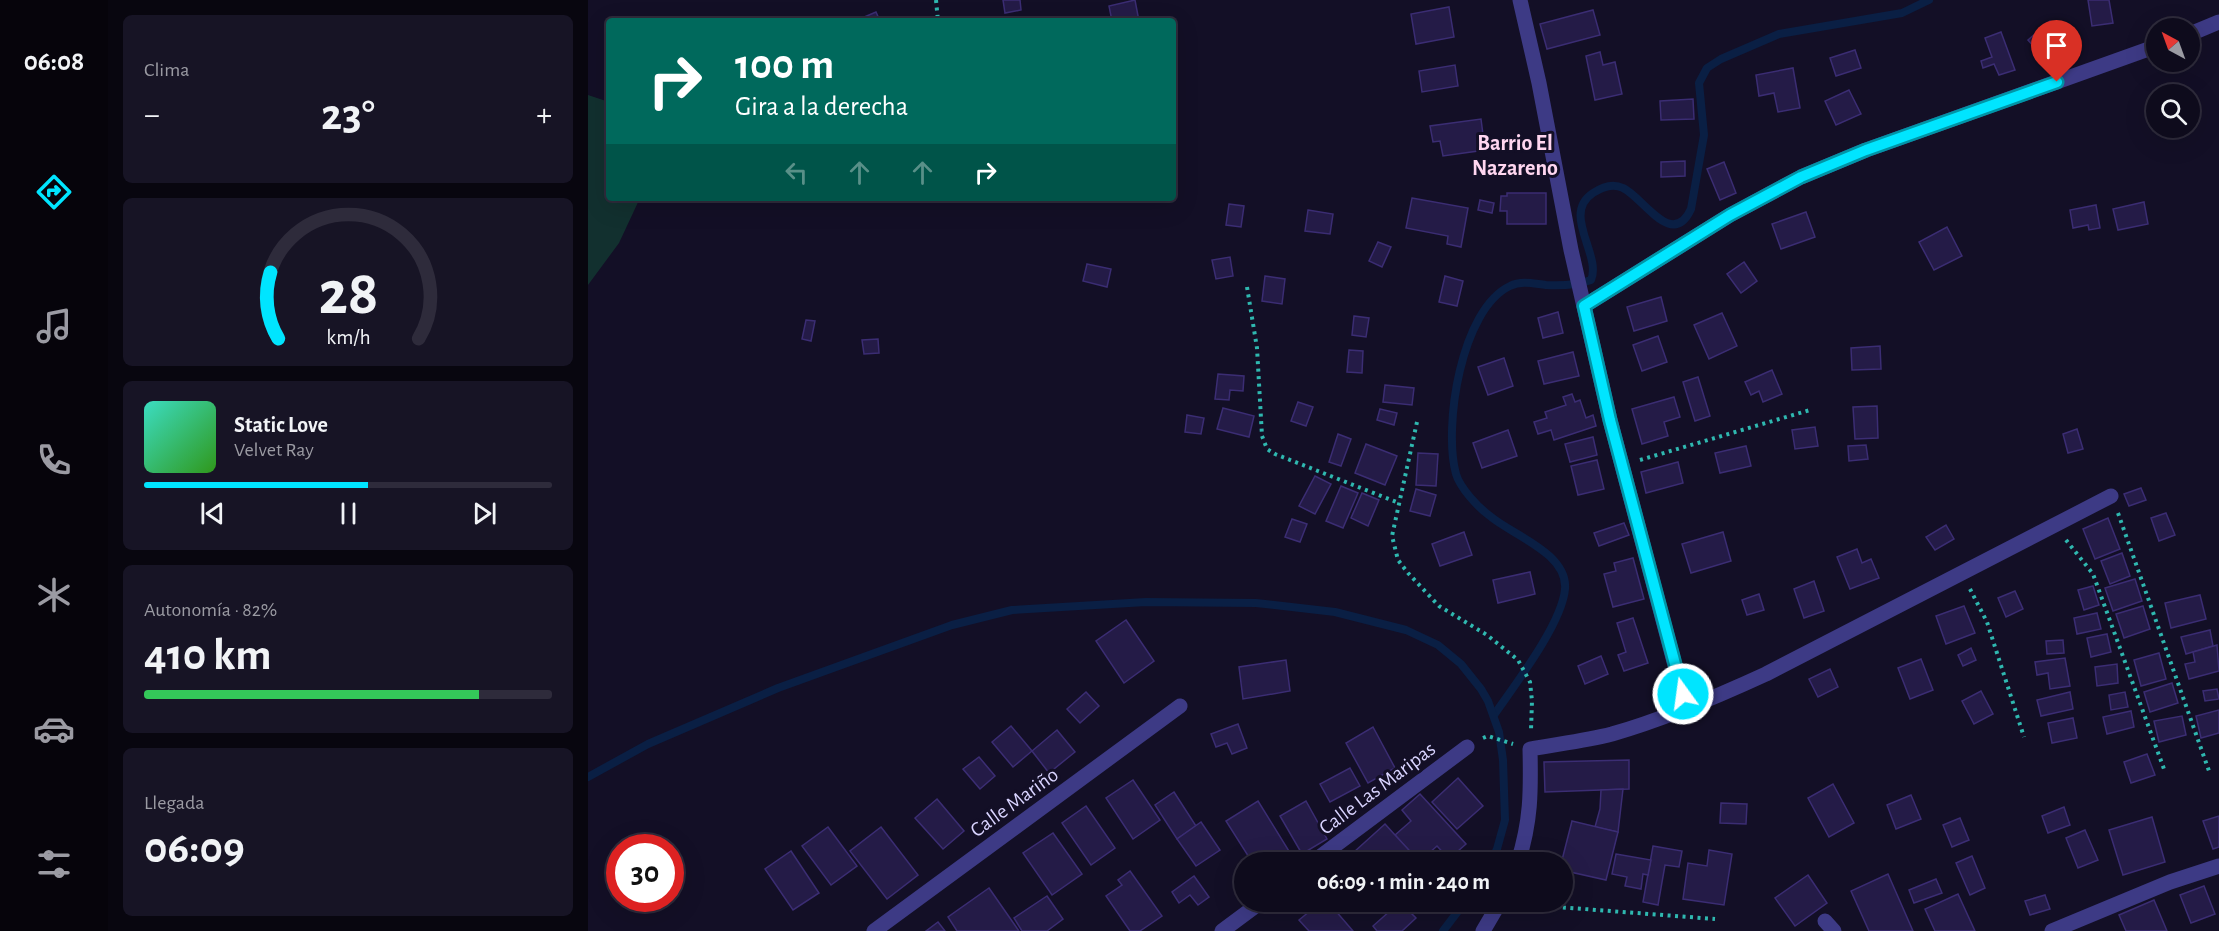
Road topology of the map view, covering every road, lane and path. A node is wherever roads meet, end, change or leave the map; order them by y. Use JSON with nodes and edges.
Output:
{"nodes":[{"id":1,"x":936,"y":0,"type":"edge"},
{"id":2,"x":1520,"y":0,"type":"edge"},
{"id":3,"x":939,"y":18,"type":"edge"},
{"id":4,"x":2219,"y":22,"type":"edge"},
{"id":5,"x":2200,"y":30,"type":"edge"},
{"id":6,"x":2146,"y":50,"type":"edge"},
{"id":7,"x":1247,"y":287,"type":"dead end"},
{"id":8,"x":1584,"y":306,"type":"junction"},
{"id":9,"x":1810,"y":410,"type":"dead end"},
{"id":10,"x":1417,"y":422,"type":"dead end"},
{"id":11,"x":1622,"y":466,"type":"junction"},
{"id":12,"x":2111,"y":496,"type":"joint"},
{"id":13,"x":1399,"y":503,"type":"junction"},
{"id":14,"x":2056,"y":524,"type":"junction"},
{"id":15,"x":1960,"y":573,"type":"junction"},
{"id":16,"x":1180,"y":706,"type":"dead end"},
{"id":17,"x":1686,"y":707,"type":"junction"},
{"id":18,"x":2024,"y":737,"type":"dead end"},
{"id":19,"x":1467,"y":747,"type":"joint"},
{"id":20,"x":1530,"y":749,"type":"junction"},
{"id":21,"x":2164,"y":769,"type":"dead end"},
{"id":22,"x":2209,"y":771,"type":"dead end"},
{"id":23,"x":1326,"y":852,"type":"edge"},
{"id":24,"x":1521,"y":852,"type":"edge"},
{"id":25,"x":2219,"y":866,"type":"edge"},
{"id":26,"x":1573,"y":908,"type":"edge"},
{"id":27,"x":1248,"y":912,"type":"edge"},
{"id":28,"x":1494,"y":912,"type":"edge"},
{"id":29,"x":1714,"y":919,"type":"dead end"},
{"id":30,"x":874,"y":931,"type":"edge"},
{"id":31,"x":1222,"y":931,"type":"edge"},
{"id":32,"x":1483,"y":931,"type":"edge"},
{"id":33,"x":2052,"y":931,"type":"edge"}],
"edges":[{"from":1,"to":3,"type":"path"},
{"from":2,"to":8,"type":"street"},
{"from":4,"to":5,"type":"street"},
{"from":6,"to":8,"type":"street"},
{"from":7,"to":13,"type":"path"},
{"from":8,"to":11,"type":"street"},
{"from":9,"to":11,"type":"path"},
{"from":10,"to":13,"type":"path"},
{"from":11,"to":17,"type":"street"},
{"from":12,"to":14,"type":"street"},
{"from":12,"to":22,"type":"path"},
{"from":13,"to":20,"type":"path"},
{"from":14,"to":15,"type":"street"},
{"from":14,"to":21,"type":"path"},
{"from":15,"to":17,"type":"street"},
{"from":15,"to":18,"type":"path"},
{"from":16,"to":30,"type":"street","name":"Calle Mariño"},
{"from":17,"to":20,"type":"street"},
{"from":19,"to":20,"type":"path"},
{"from":19,"to":23,"type":"street","name":"Calle Las Maripas"},
{"from":20,"to":24,"type":"street"},
{"from":25,"to":33,"type":"street"},
{"from":26,"to":29,"type":"path"},
{"from":27,"to":31,"type":"street"},
{"from":28,"to":32,"type":"street"}]}
